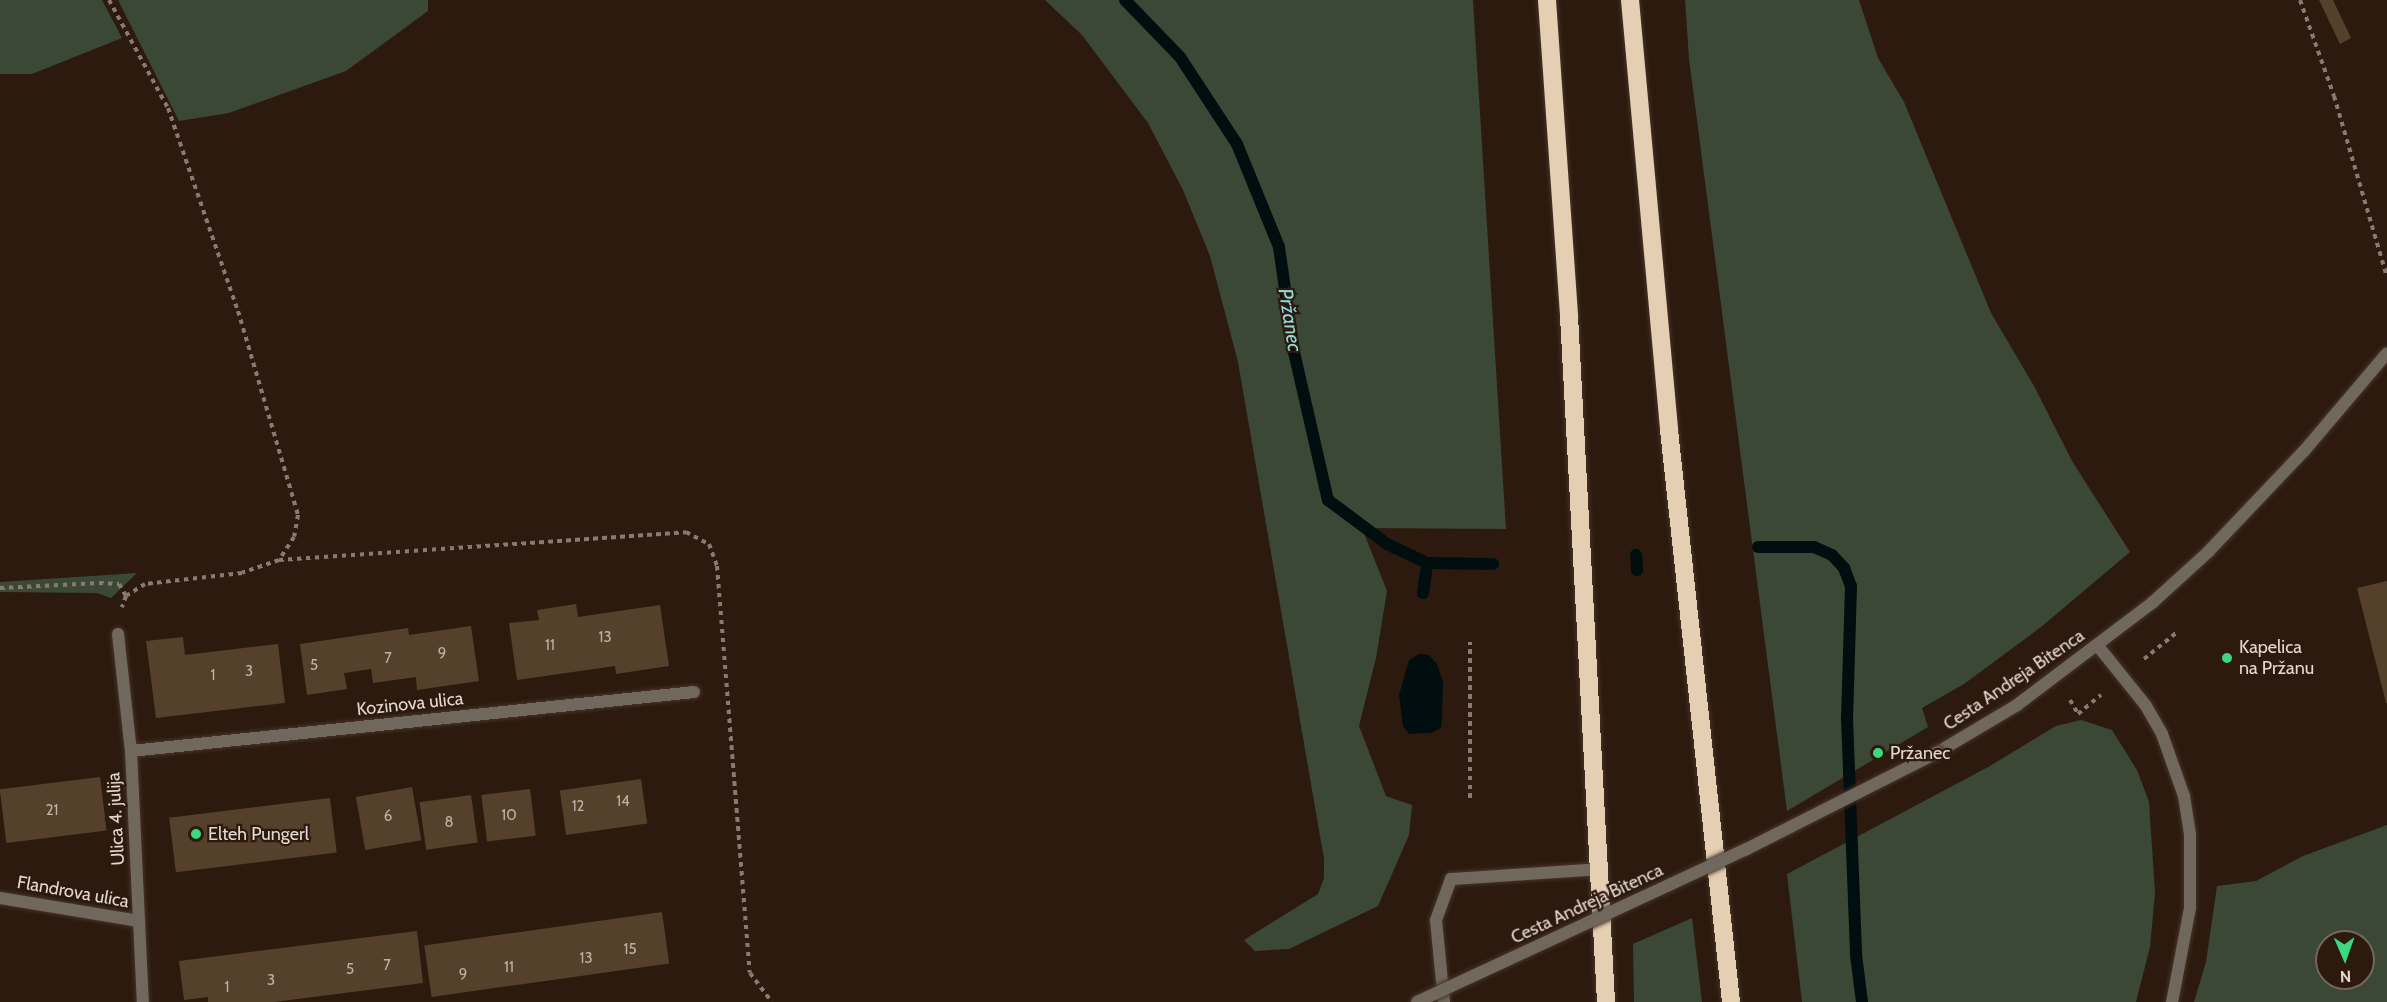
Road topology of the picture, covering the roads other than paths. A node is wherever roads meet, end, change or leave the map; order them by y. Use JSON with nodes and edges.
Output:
{"nodes":[{"id":1,"x":1547,"y":0,"type":"edge"},
{"id":2,"x":1630,"y":0,"type":"edge"},
{"id":3,"x":2387,"y":353,"type":"edge"},
{"id":4,"x":118,"y":634,"type":"road end"},
{"id":5,"x":2098,"y":646,"type":"junction"},
{"id":6,"x":694,"y":692,"type":"dead end"},
{"id":7,"x":130,"y":751,"type":"junction"},
{"id":8,"x":1600,"y":869,"type":"junction"},
{"id":9,"x":0,"y":898,"type":"edge"},
{"id":10,"x":139,"y":921,"type":"junction"},
{"id":11,"x":143,"y":1002,"type":"edge"},
{"id":12,"x":1417,"y":1002,"type":"edge"},
{"id":13,"x":1444,"y":1002,"type":"edge"},
{"id":14,"x":1606,"y":1002,"type":"edge"},
{"id":15,"x":1731,"y":1002,"type":"edge"},
{"id":16,"x":2172,"y":1002,"type":"edge"}],
"edges":[{"from":1,"to":8,"type":"highway"},
{"from":2,"to":15,"type":"highway"},
{"from":3,"to":5,"type":"street","name":"Cesta Andreja Bitenca"},
{"from":4,"to":7,"type":"street","name":"Ulica 4. julija"},
{"from":5,"to":12,"type":"street","name":"Cesta Andreja Bitenca","bridge":true},
{"from":5,"to":16,"type":"street"},
{"from":6,"to":7,"type":"street","name":"Kozinova ulica"},
{"from":7,"to":10,"type":"street","name":"Ulica 4. julija"},
{"from":8,"to":13,"type":"street"},
{"from":8,"to":14,"type":"highway"},
{"from":9,"to":10,"type":"street","name":"Flandrova ulica"},
{"from":10,"to":11,"type":"street","name":"Ulica 4. julija"}]}
